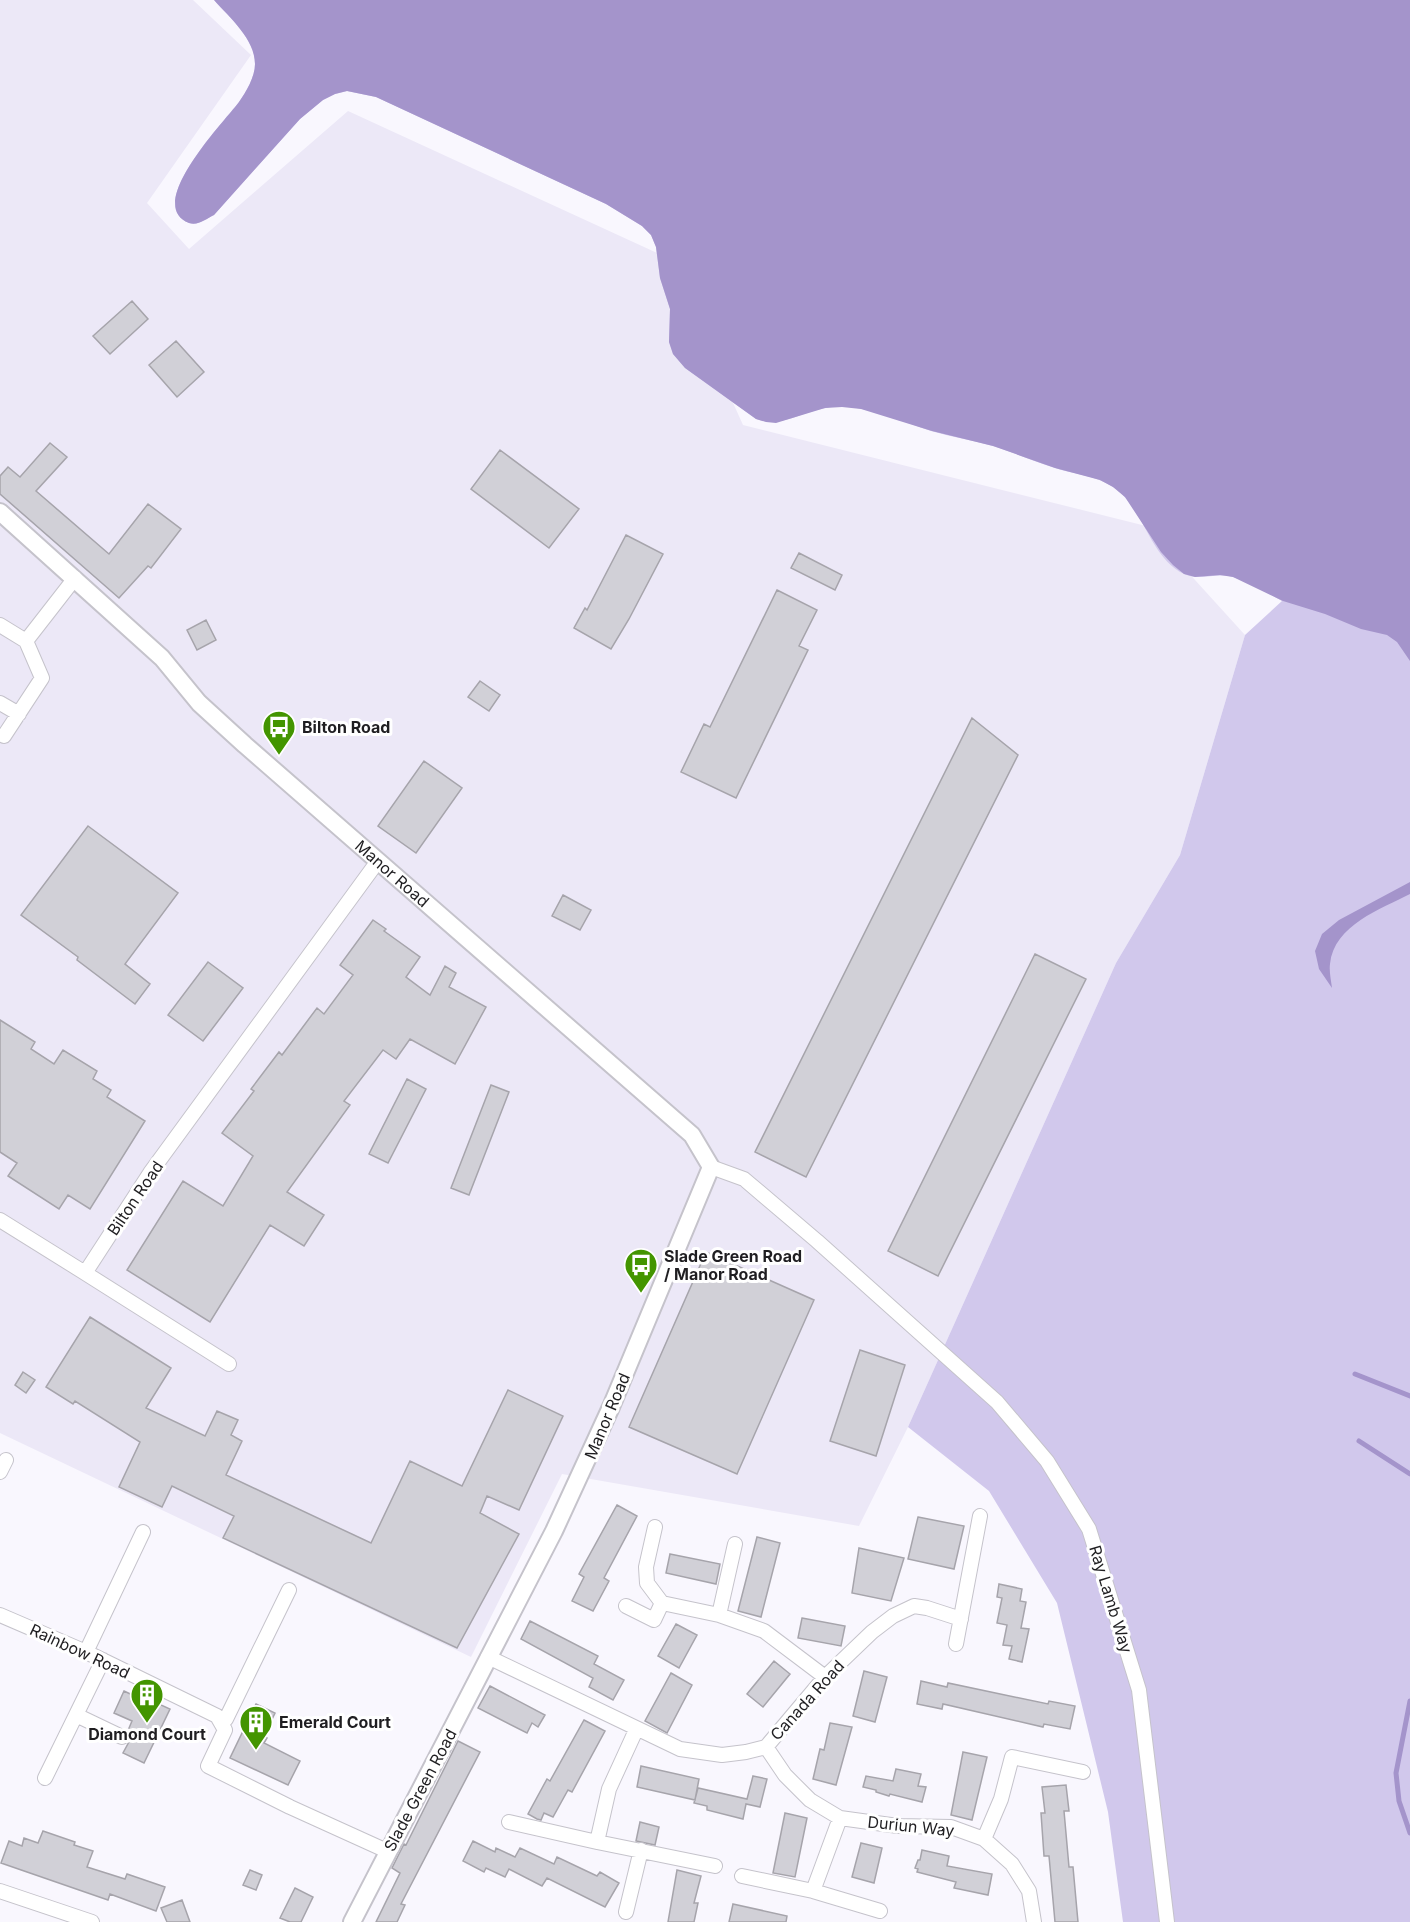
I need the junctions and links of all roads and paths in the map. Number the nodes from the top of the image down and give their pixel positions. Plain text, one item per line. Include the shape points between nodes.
1 (0, 512) edge
2 (75, 578) junction
3 (0, 626) edge
4 (26, 641) junction
5 (0, 703) edge
6 (19, 714) junction
7 (4, 736) dead end
8 (378, 861) junction
9 (711, 1167) junction
10 (0, 1220) edge
11 (84, 1273) junction
12 (229, 1364) dead end
13 (980, 1516) dead end
14 (655, 1527) dead end
15 (143, 1532) dead end
16 (735, 1544) dead end
17 (289, 1590) dead end
18 (662, 1603) junction
19 (626, 1606) dead end
20 (0, 1615) edge
21 (718, 1615) junction
22 (961, 1618) junction
23 (956, 1644) dead end
24 (86, 1652) junction
25 (488, 1657) junction
26 (103, 1660) junction
27 (825, 1677) junction
28 (76, 1715) junction
29 (221, 1723) junction
30 (636, 1730) junction
31 (122, 1737) dead end
32 (766, 1747) junction
33 (1083, 1772) dead end
34 (45, 1778) dead end
35 (840, 1818) junction
36 (509, 1822) dead end
37 (984, 1839) junction
38 (597, 1842) junction
39 (641, 1850) junction
40 (387, 1851) junction
41 (716, 1866) dead end
42 (742, 1876) dead end
43 (0, 1891) edge
44 (813, 1891) junction
45 (880, 1911) dead end
46 (626, 1912) dead end
47 (92, 1922) edge
48 (352, 1922) edge
49 (1034, 1922) edge
50 (1167, 1922) edge

1 - 2 street, Manor Road
2 - 4 street
2 - 8 street, Manor Road via 162,658 199,703
3 - 4 street
4 - 6 street via 42,678
5 - 6 street
6 - 7 street
8 - 9 street, Manor Road via 692,1135
8 - 11 street, Bilton Road via 150,1173
9 - 25 street, Manor Road via 587,1462
9 - 50 street, Ray Lamb Way via 744,1179 997,1402 1047,1461 1089,1529 1139,1690
10 - 11 street
11 - 12 street
13 - 22 street
14 - 18 street via 646,1567 647,1583
15 - 24 street
16 - 21 street
17 - 29 street
18 - 19 street via 654,1620
18 - 21 street
20 - 24 street, Rainbow Road
21 - 27 street via 765,1631
22 - 23 street
22 - 27 street, Canada Road via 914,1606 872,1632
24 - 26 street, Rainbow Road
25 - 30 street, Canada Road
25 - 40 street, Slade Green Road
26 - 28 street
26 - 29 street, Rainbow Road via 217,1716
27 - 32 street, Canada Road
28 - 31 street
28 - 34 street
29 - 40 street via 225,1730 208,1766
30 - 32 street, Canada Road via 680,1749 722,1755
30 - 38 street via 609,1789
32 - 35 street, Duriun Way via 785,1775 810,1800
33 - 37 street via 1012,1757
35 - 37 street, Duriun Way via 898,1826 951,1827
35 - 44 street
36 - 38 street
37 - 49 street, Duriun Way via 1012,1864 1029,1892
38 - 39 street
39 - 41 street
39 - 46 street
40 - 48 street, Slade Green Road
42 - 44 street
43 - 47 street
44 - 45 street

